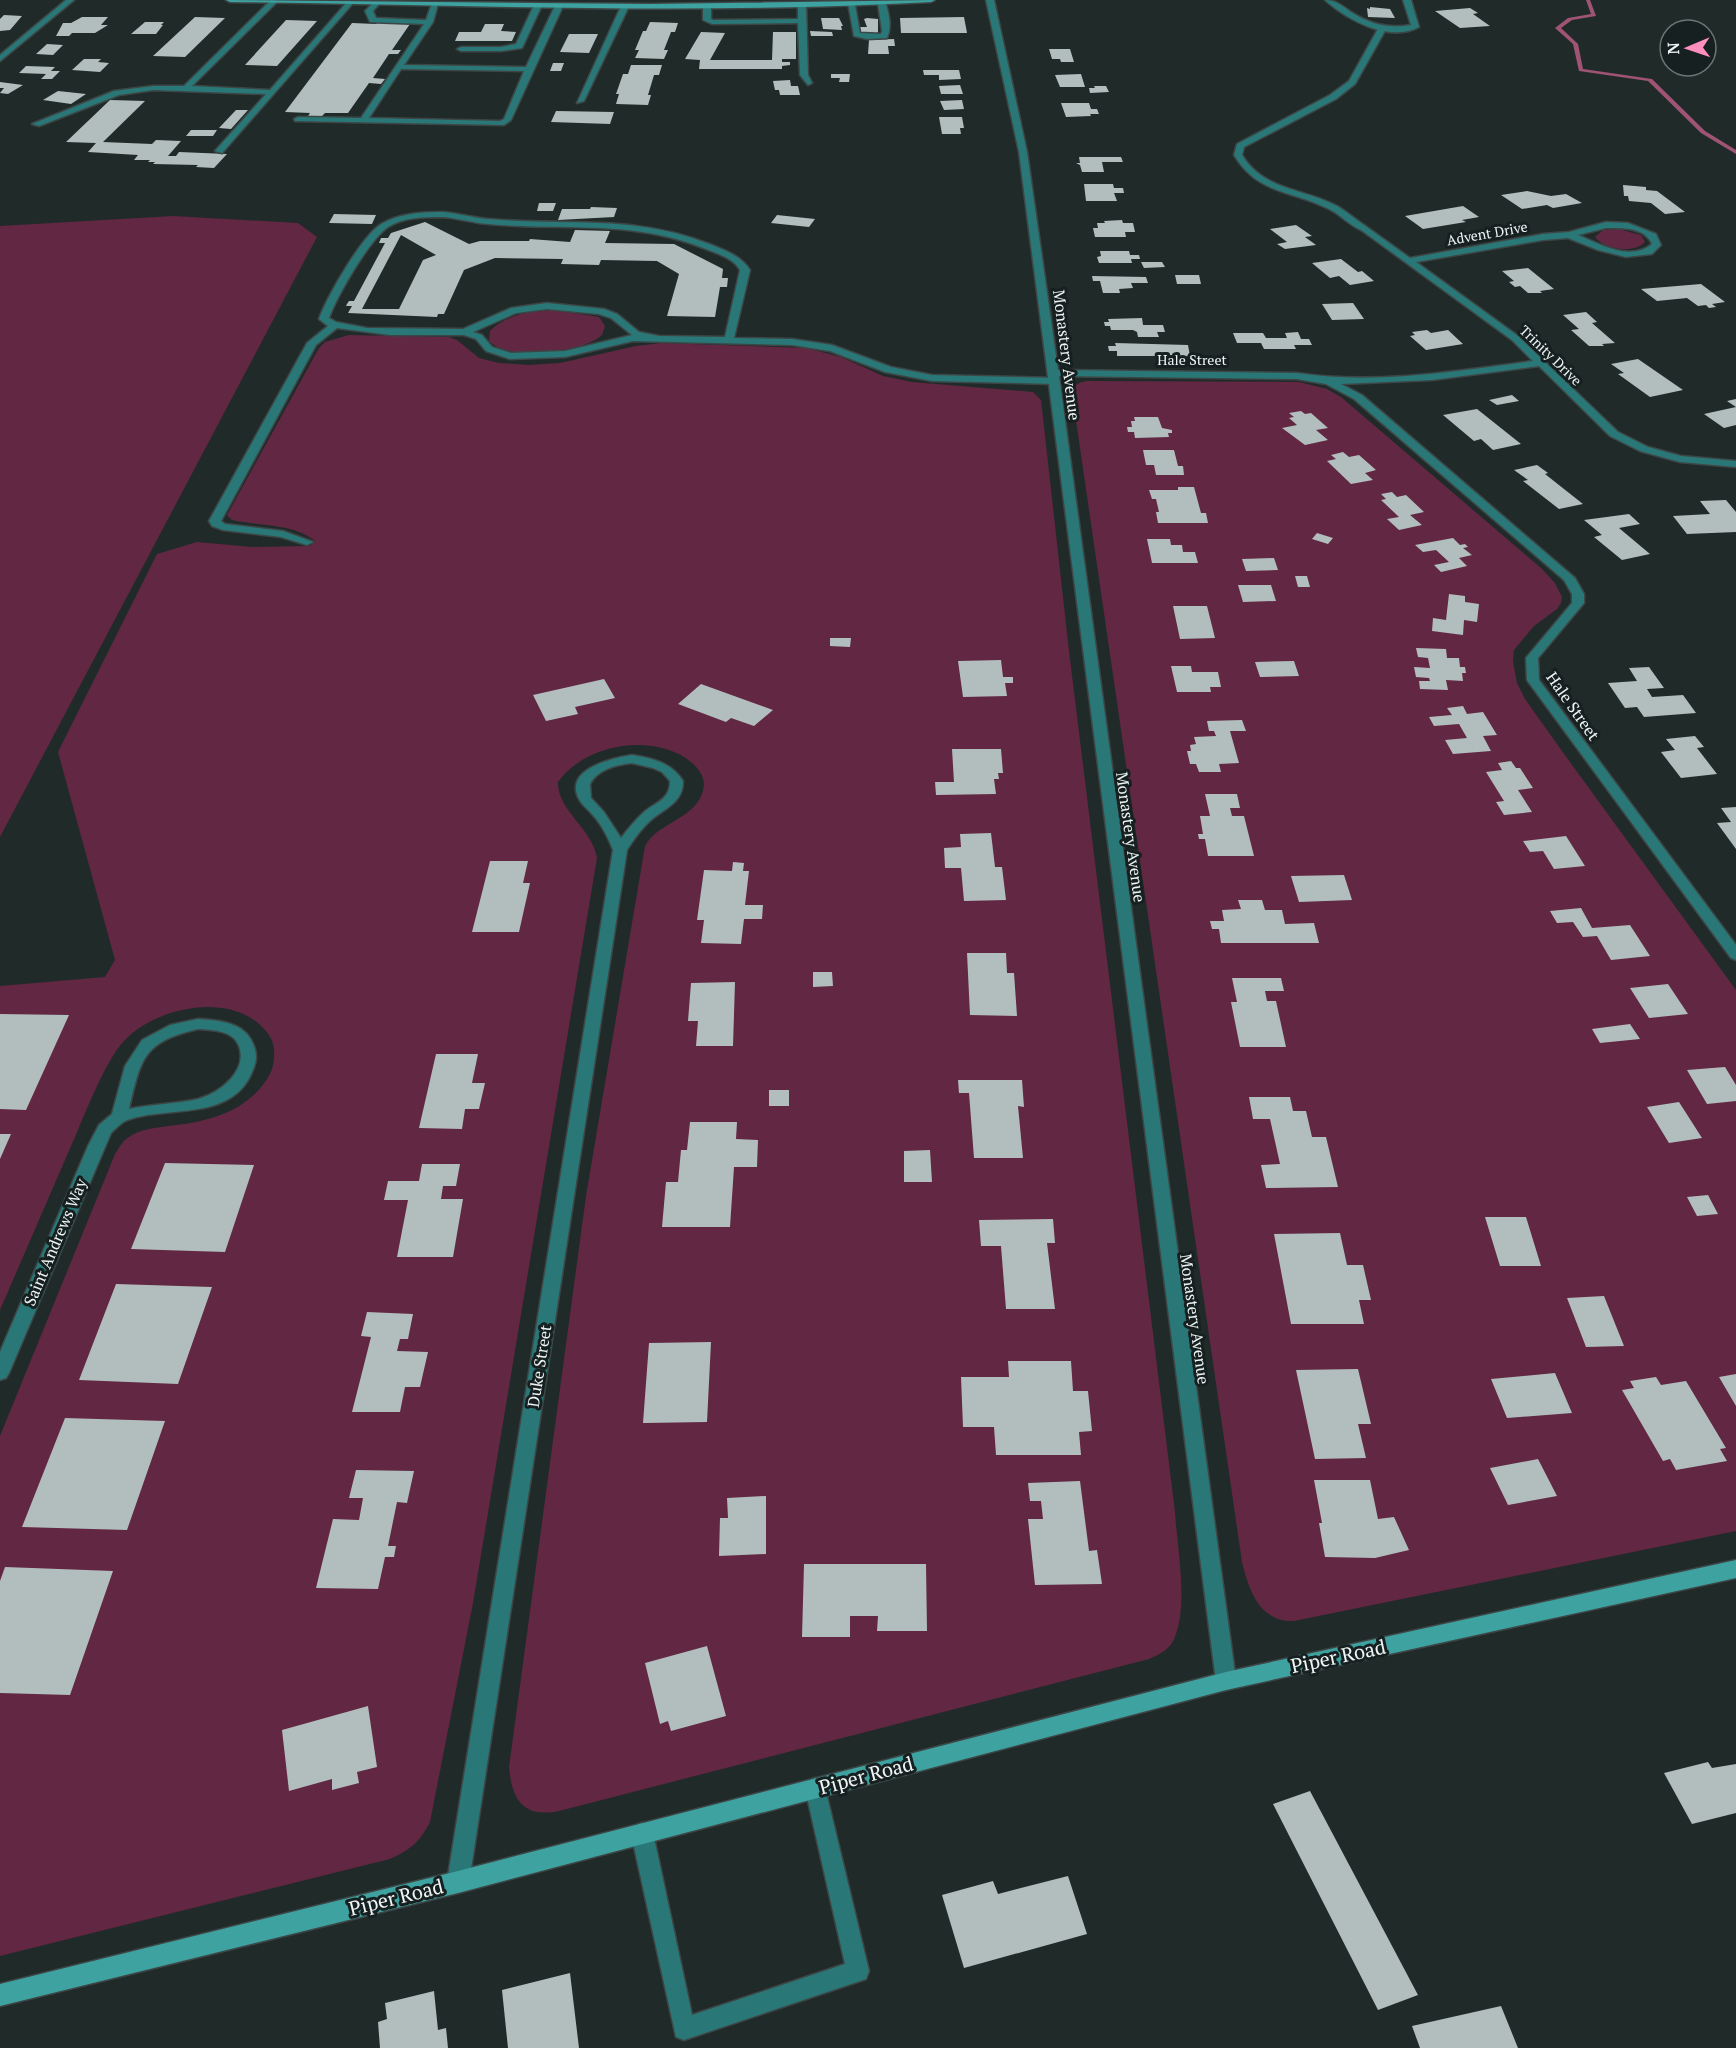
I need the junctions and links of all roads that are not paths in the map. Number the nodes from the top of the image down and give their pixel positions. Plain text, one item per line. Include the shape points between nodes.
1 (70, 0) edge
2 (230, 0) edge
3 (241, 0) edge
4 (931, 0) edge
5 (990, 0) edge
6 (1329, 0) edge
7 (1407, 0) edge
8 (274, 1) edge
9 (327, 1) edge
10 (350, 2) junction
11 (450, 2) edge
12 (376, 3) junction
13 (749, 3) edge
14 (434, 4) junction
15 (882, 4) junction
16 (538, 5) junction
17 (802, 5) junction
18 (851, 5) junction
19 (559, 6) junction
20 (625, 6) junction
21 (707, 6) junction
22 (802, 21) junction
23 (429, 22) junction
24 (1382, 29) junction
25 (461, 49) dead end
26 (0, 59) edge
27 (399, 67) junction
28 (530, 69) junction
29 (808, 83) dead end
30 (186, 88) junction
31 (272, 92) junction
32 (580, 101) dead end
33 (297, 119) dead end
34 (363, 120) junction
35 (36, 124) dead end
36 (219, 151) dead end
37 (1569, 236) junction
38 (1409, 261) junction
39 (333, 327) junction
40 (465, 332) junction
41 (655, 337) junction
42 (729, 340) junction
43 (1543, 363) junction
44 (1054, 377) junction
45 (1329, 381) junction
46 (1736, 464) edge
47 (307, 542) dead end
48 (621, 850) junction
49 (1736, 955) edge
50 (119, 1117) junction
51 (0, 1373) edge
52 (1736, 1569) edge
53 (1226, 1681) junction
54 (815, 1788) junction
55 (642, 1833) junction
56 (458, 1882) junction
57 (0, 1995) edge

1 - 26 street
2 - 3 main road
3 - 8 main road
4 - 15 main road
5 - 44 street, Monastery Avenue via 1023,152
6 - 24 street via 1365,24
7 - 24 street via 1416,27
8 - 9 main road
8 - 30 street
9 - 10 main road
10 - 12 main road
10 - 31 street
11 - 14 main road
11 - 16 main road
12 - 14 main road
12 - 23 street via 369,11 373,20
13 - 17 main road
13 - 21 main road
14 - 23 street
15 - 18 main road
15 - 18 street via 884,36 863,37 857,34
16 - 19 main road
16 - 25 street via 519,46
17 - 18 main road
17 - 22 street
19 - 20 main road
19 - 28 street
20 - 21 main road
20 - 32 street
21 - 22 street via 708,21
22 - 29 street via 804,75
23 - 27 street
24 - 38 street, Trinity Drive via 1352,82 1333,97 1240,146 1238,155 1250,174 1261,181 1334,208
27 - 28 street
27 - 34 street
28 - 34 street via 507,120 501,123
30 - 31 street
30 - 35 street via 117,93
31 - 36 street
33 - 34 street
37 - 37 street, Advent Drive via 1625,254 1647,252 1657,245 1648,233 1621,225 1599,226
37 - 38 street, Advent Drive via 1543,237
38 - 43 street, Trinity Drive
39 - 40 street
39 - 42 street via 324,319 325,314 371,238 383,227 411,217 452,215 489,222 612,225 674,233 731,256 745,270
39 - 47 street via 312,343 215,521 223,527 283,534
40 - 41 street via 479,337 498,353 530,357
40 - 41 street via 514,310 547,306 601,311 636,334
41 - 42 street, Hale Street
42 - 44 street, Hale Street via 820,345 889,370 932,378
43 - 45 street, Hale Street via 1440,376
43 - 46 street, Trinity Drive via 1602,424 1627,441 1680,459
44 - 45 street, Hale Street via 1280,375
44 - 53 street, Monastery Avenue
45 - 49 street, Hale Street via 1358,397 1575,586 1578,603 1532,658 1533,680
48 - 48 street, Duke Street via 631,833 674,797 675,778 660,764 616,761 591,774 585,783 587,802 596,809
48 - 56 street, Duke Street
50 - 50 street, Saint Andrews Way via 195,1104 225,1092 240,1080 248,1066 250,1052 244,1039 215,1025 188,1026 162,1034 136,1056
50 - 51 street, Saint Andrews Way via 105,1129 96,1146
52 - 53 main road, Piper Road
53 - 54 main road, Piper Road
54 - 55 main road, Piper Road
54 - 55 street via 858,1971 684,2029
55 - 56 main road, Piper Road
56 - 57 main road, Piper Road

